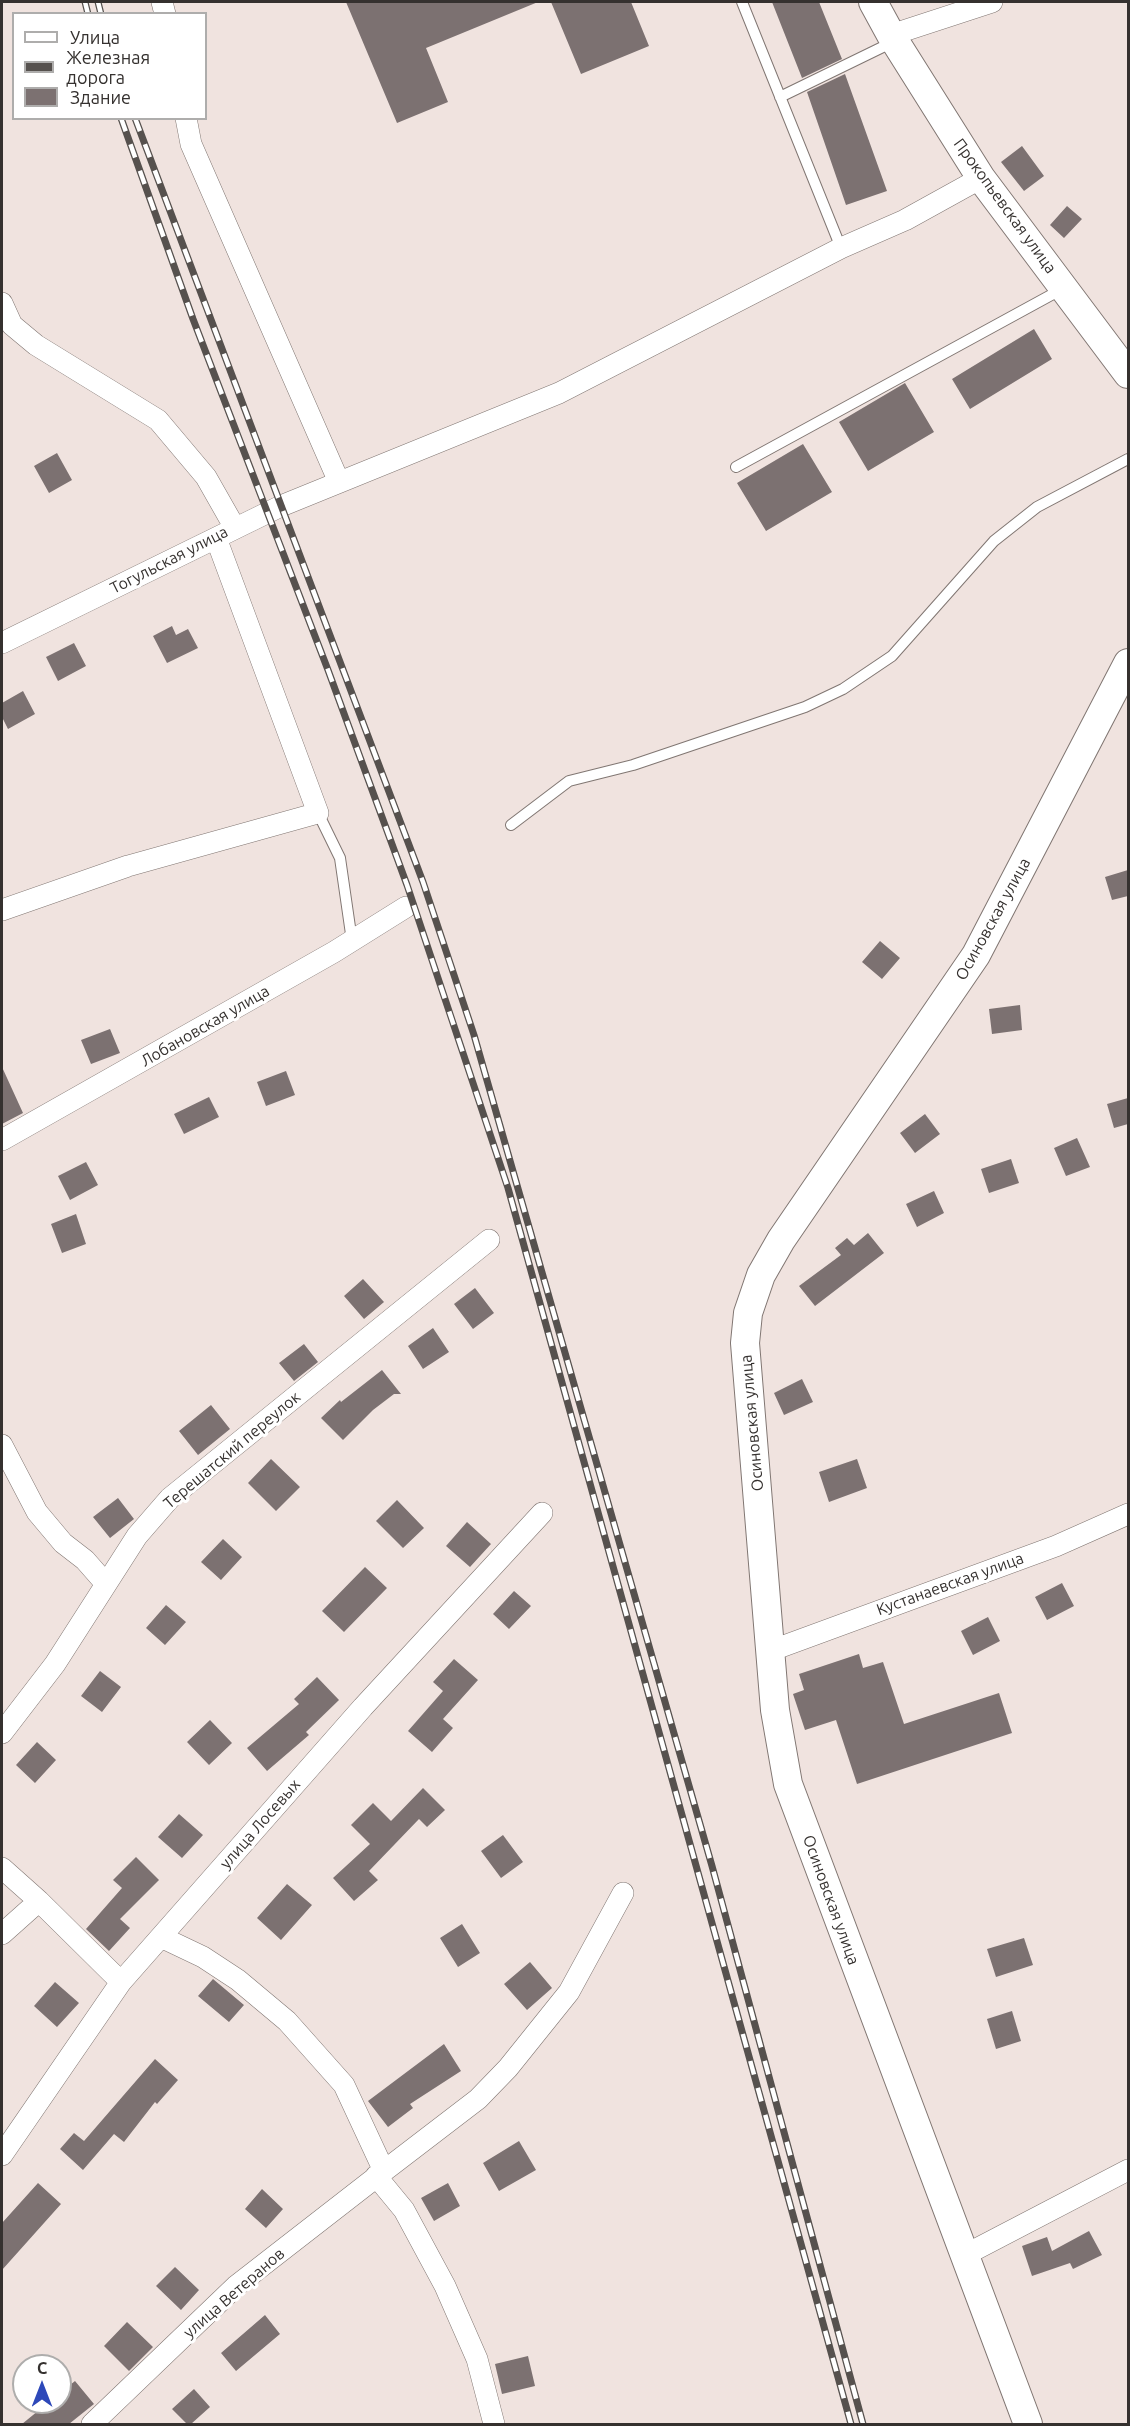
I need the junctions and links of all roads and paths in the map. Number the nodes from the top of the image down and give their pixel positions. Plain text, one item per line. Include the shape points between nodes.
1 (742, 2) edge
2 (873, 2) edge
3 (992, 2) edge
4 (893, 38) junction
5 (780, 97) junction
6 (186, 120) edge
7 (981, 178) junction
8 (841, 248) junction
9 (1064, 288) junction
10 (2, 303) edge
11 (7, 328) edge
12 (1128, 374) edge
13 (1128, 459) edge
14 (736, 467) dead end
15 (339, 482) junction
16 (235, 528) junction
17 (216, 538) junction
18 (2, 643) edge
19 (1128, 663) edge
20 (318, 813) junction
21 (511, 825) dead end
22 (406, 907) dead end
23 (2, 910) edge
24 (352, 941) junction
25 (2, 1140) edge
26 (489, 1240) dead end
27 (2, 1445) edge
28 (542, 1513) dead end
29 (1128, 1515) edge
30 (106, 1584) junction
31 (770, 1651) junction
32 (2, 1733) edge
33 (2, 1868) edge
34 (623, 1893) dead end
35 (39, 1901) junction
36 (2, 1934) edge
37 (161, 1937) junction
38 (121, 1982) junction
39 (2, 2155) edge
40 (1128, 2170) edge
41 (380, 2174) junction
42 (963, 2256) junction
43 (92, 2424) edge
44 (494, 2424) edge
45 (1028, 2424) edge

1 - 5 lane
2 - 4 main road, Прокопьевская улица
3 - 4 street
4 - 5 lane
4 - 7 main road, Прокопьевская улица
5 - 8 lane
6 - 15 street via 191,144
7 - 8 street, Тогульская улица via 905,220
7 - 9 main road, Прокопьевская улица
8 - 15 street, Тогульская улица via 559,393
9 - 12 main road, Прокопьевская улица
9 - 14 lane
10 - 11 street
11 - 16 street via 158,420 206,477
13 - 21 lane via 1036,507 1003,535 892,656 843,689 805,707 633,765 569,781
15 - 16 street, Тогульская улица
16 - 17 street, Тогульская улица
17 - 18 street, Тогульская улица
17 - 20 street
19 - 31 main road, Осиновская улица via 976,956 781,1240 761,1275 747,1313 745,1342
20 - 23 street via 128,866
20 - 24 lane via 340,858
22 - 24 street, Лобановская улица
24 - 25 street, Лобановская улица
26 - 30 street, Терешатский переулок via 170,1498 137,1536
27 - 30 street via 36,1512
28 - 37 street, улица Лосевых via 363,1707
29 - 31 street, Кустанаевская улица via 1056,1546
30 - 32 street, Терешатский переулок via 55,1664
31 - 42 main road, Осиновская улица via 777,1731 788,1784
33 - 35 street
34 - 41 street, улица Ветеранов via 569,1992 508,2068 478,2098
35 - 36 street
35 - 38 street
37 - 38 street, улица Лосевых
37 - 41 street via 203,1957 286,2021 344,2085
38 - 39 street, улица Лосевых
40 - 42 street
41 - 43 street, улица Ветеранов via 236,2286
41 - 44 street via 445,2286 477,2359
42 - 45 main road, Осиновская улица

